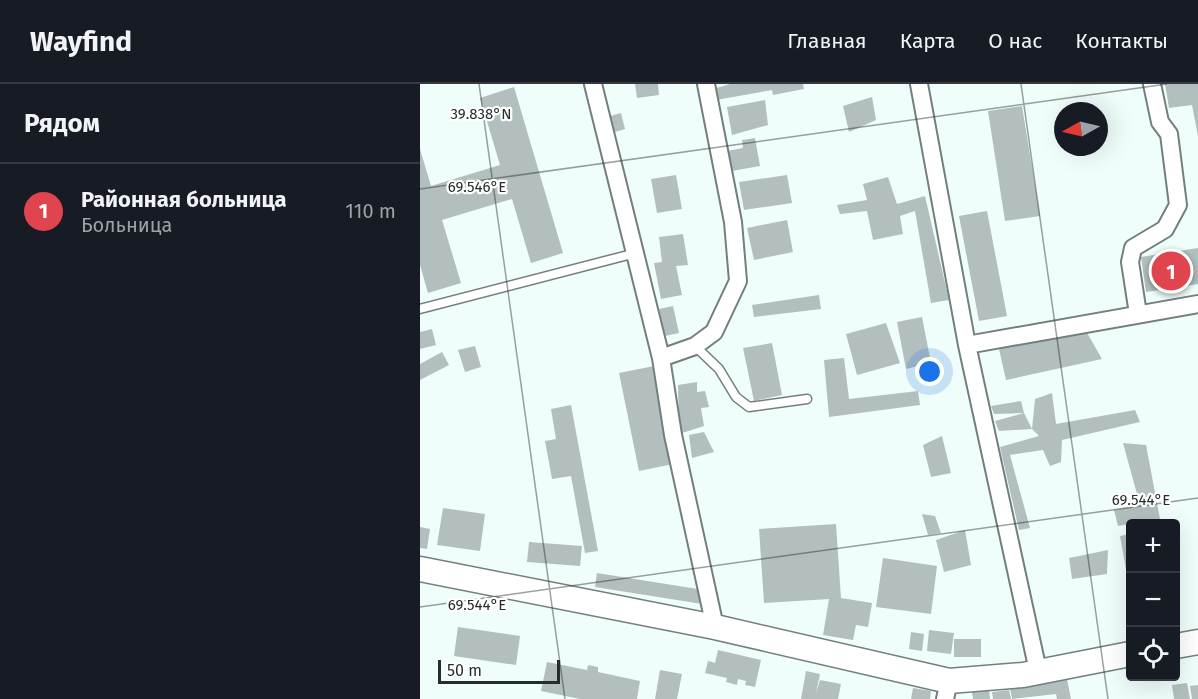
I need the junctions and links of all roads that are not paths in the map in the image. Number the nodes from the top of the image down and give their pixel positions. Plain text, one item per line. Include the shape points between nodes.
1 (593, 84) edge
2 (706, 84) edge
3 (919, 84) edge
4 (1152, 84) edge
5 (636, 253) junction
6 (1198, 304) edge
7 (420, 309) edge
8 (1138, 314) junction
9 (967, 345) junction
10 (695, 346) junction
11 (661, 358) junction
12 (807, 399) dead end
13 (420, 569) edge
14 (715, 627) junction
15 (1198, 642) edge
16 (1180, 645) edge
17 (1126, 655) edge
18 (1038, 671) junction
19 (947, 690) edge

1 - 5 street
2 - 10 street via 733,222 738,282 714,332
3 - 9 street
4 - 8 street via 1160,122 1169,134 1178,205 1165,229 1133,248 1130,262
5 - 7 lane
5 - 11 street
6 - 8 street
8 - 9 street
9 - 18 street
10 - 11 street
10 - 12 lane via 719,369 736,397 749,407
11 - 14 street
13 - 14 street
14 - 19 street
15 - 16 street
17 - 18 street
18 - 19 street

